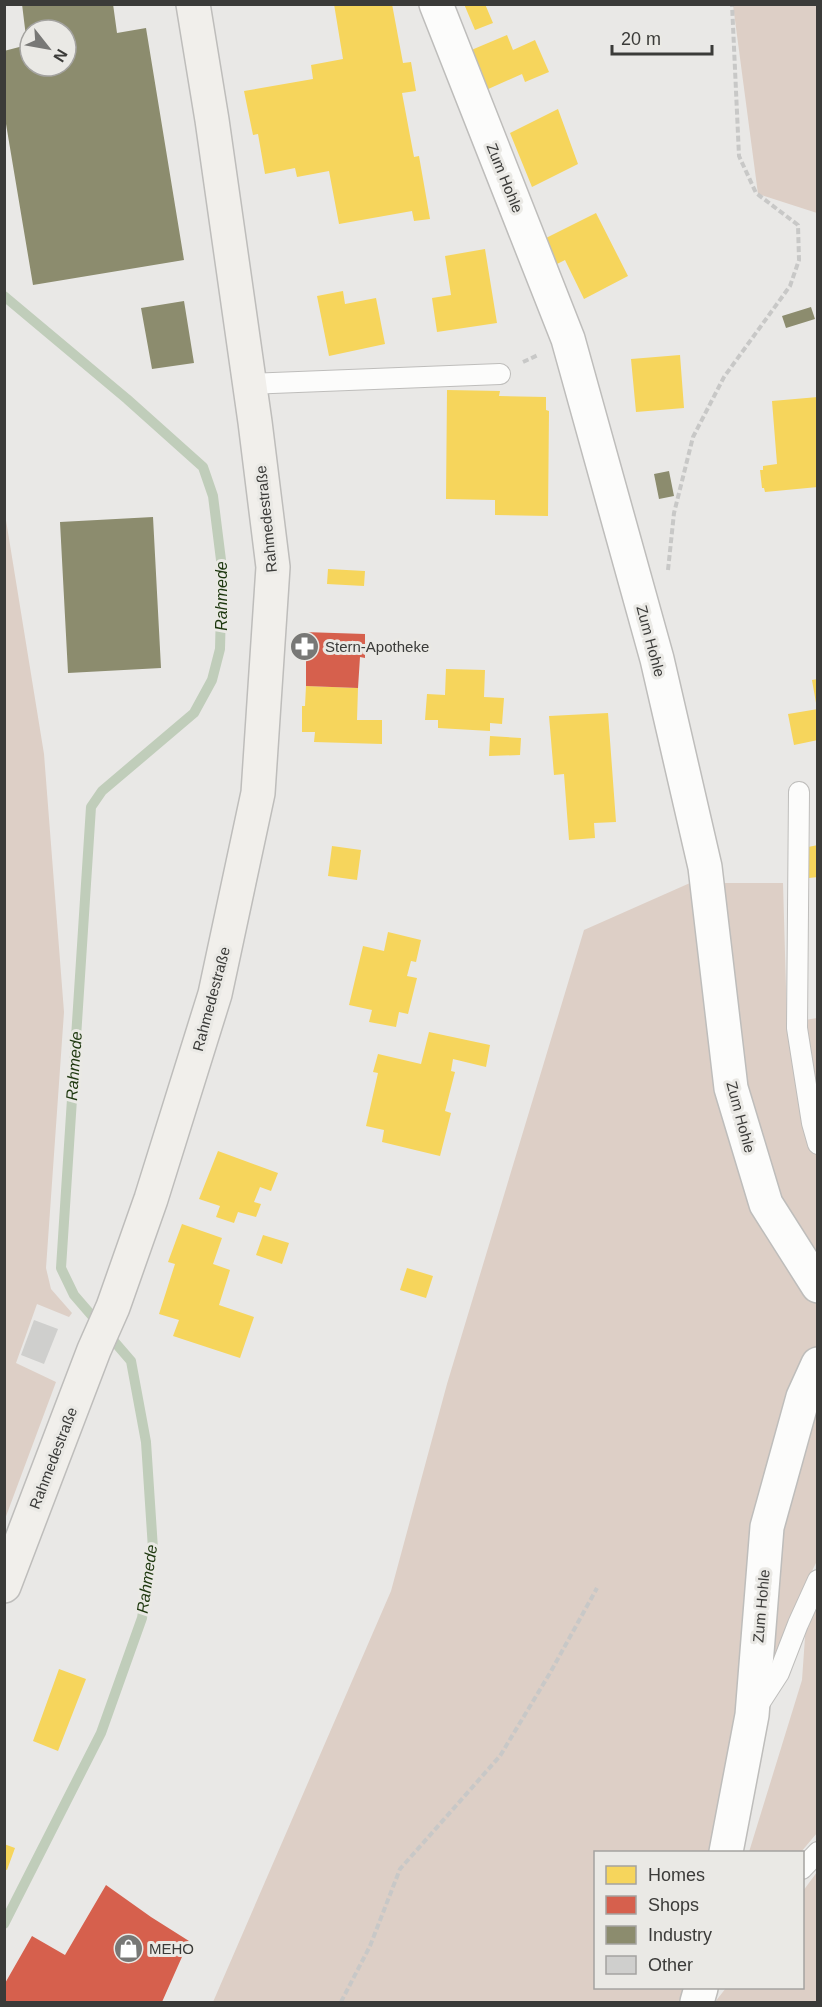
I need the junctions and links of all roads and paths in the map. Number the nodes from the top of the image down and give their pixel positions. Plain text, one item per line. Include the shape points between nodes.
1 (193, 4) edge
2 (436, 4) edge
3 (732, 4) edge
4 (568, 339) junction
5 (500, 374) joint
6 (249, 384) junction
7 (668, 579) dead end
8 (799, 792) dead end
9 (818, 1144) edge
10 (818, 1286) edge
11 (818, 1364) edge
12 (818, 1580) edge
13 (4, 1586) edge
14 (597, 1588) dead end
15 (752, 1715) junction
16 (726, 1851) edge
17 (818, 1852) edge
18 (804, 1867) edge
19 (341, 2002) edge

1 - 6 main road, Rahmedestraße
2 - 4 street, Zum Hohle
3 - 7 path via 739,156 756,193 798,225 799,260 790,286 724,377 693,437 674,513
4 - 5 path
4 - 10 street, Zum Hohle via 657,659 705,867 731,1088 766,1204
5 - 6 lane
6 - 13 main road, Rahmedestraße via 273,567 258,794 215,994 151,1199
8 - 9 lane via 797,1028
11 - 15 street, Zum Hohle via 803,1397 767,1527
12 - 15 lane via 779,1673
14 - 19 path via 500,1756 400,1869 370,1946
15 - 16 street, Zum Hohle
17 - 18 lane

